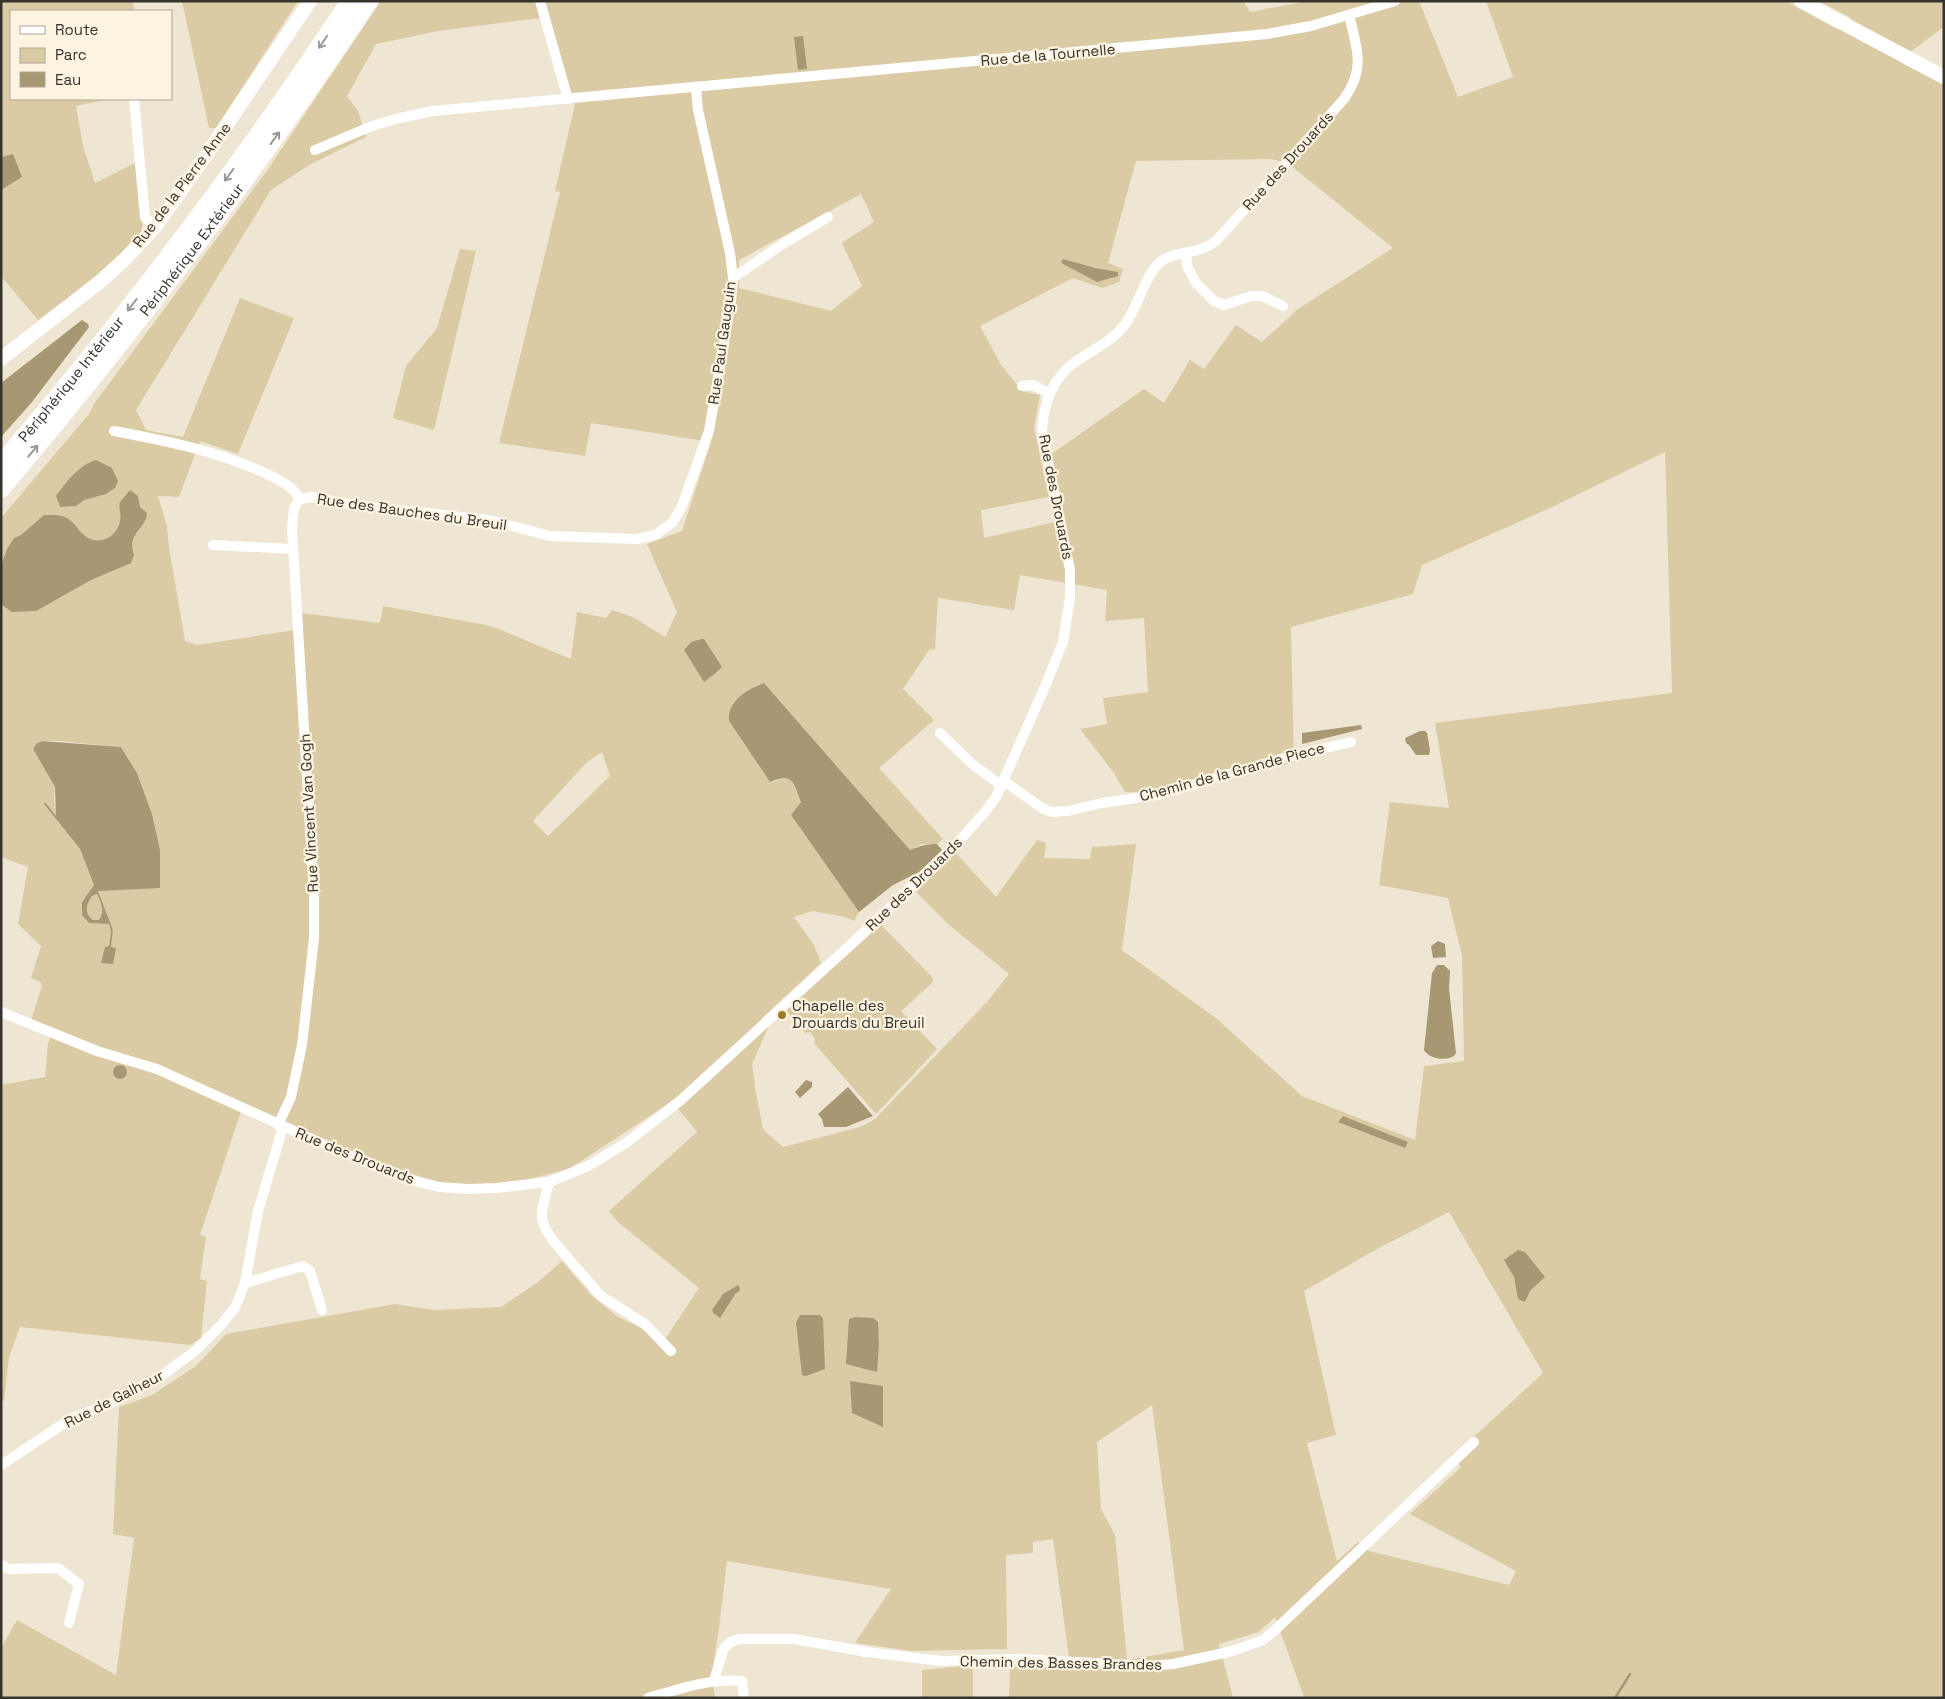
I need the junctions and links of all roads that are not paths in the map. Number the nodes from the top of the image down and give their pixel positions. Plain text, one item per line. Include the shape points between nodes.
1 (310, 1) edge
2 (350, 1) edge
3 (369, 1) edge
4 (540, 1) edge
5 (1395, 1) edge
6 (1801, 1) edge
7 (1349, 15) junction
8 (1944, 77) edge
9 (696, 88) junction
10 (568, 99) junction
11 (134, 100) edge
12 (315, 150) dead end
13 (828, 217) dead end
14 (155, 227) junction
15 (1186, 253) junction
16 (733, 278) junction
17 (1283, 306) dead end
18 (1, 359) edge
19 (1022, 386) dead end
20 (1050, 394) junction
21 (114, 431) dead end
22 (1, 464) edge
23 (1, 488) edge
24 (300, 499) junction
25 (664, 530) joint
26 (214, 545) dead end
27 (293, 550) junction
28 (940, 733) dead end
29 (1351, 742) dead end
30 (1003, 783) junction
31 (1, 1012) edge
32 (281, 1126) junction
33 (549, 1182) junction
34 (245, 1283) junction
35 (322, 1310) dead end
36 (671, 1351) dead end
37 (1474, 1442) dead end
38 (1, 1465) edge
39 (1, 1565) edge
40 (69, 1622) dead end
41 (714, 1681) junction
42 (648, 1698) edge
43 (744, 1698) edge

1 - 14 street, Rue de la Pierre Anne
2 -> 22 highway, Périphérique Intérieur via 170,255
23 -> 3 highway, Périphérique Extérieur via 108,360 192,252
4 - 10 street
5 - 7 street, Rue de la Tournelle
6 - 8 street
7 - 9 street, Rue de la Tournelle via 1267,34
7 - 15 street, Rue des Drouards via 1357,49 1358,69 1354,85 1216,241 1204,249
9 - 10 street, Rue de la Tournelle
9 - 16 street, Rue Paul Gauguin
10 - 12 street, Rue de la Tournelle via 433,111 372,126
11 - 14 street via 146,217
13 - 16 street
14 - 18 street, Rue de la Pierre Anne via 107,275
15 - 17 street via 1187,266 1196,283 1214,301 1224,305 1251,296 1262,296
15 - 20 street, Rue des Drouards via 1158,264 1123,327 1065,371
16 - 25 street, Rue Paul Gauguin via 709,431 682,506
19 - 20 street via 1033,385
20 - 30 street, Rue des Drouards via 1044,410 1042,432 1070,570 1070,598 1063,642
21 - 24 street, Rue des Bauches du Breuil via 197,448 240,463 290,486
24 - 25 street, Rue des Bauches du Breuil via 312,497 489,520 550,536 637,539
24 - 27 street, Rue Vincent Van Gogh via 292,518
26 - 27 street
27 - 32 street, Rue Vincent Van Gogh via 314,938 301,1054
28 - 30 street, Chemin de la Grande Piece via 971,763
29 - 30 street, Chemin de la Grande Piece via 1288,756 1158,795 1068,811 1052,812 1042,808
30 - 33 street, Rue des Drouards via 985,812 950,851 680,1100 626,1143 588,1166
31 - 32 street, Rue des Drouards via 97,1051 157,1069
32 - 33 street, Rue des Drouards via 386,1171 432,1185 496,1188
32 - 34 street, Rue de Galheur via 258,1211
33 - 36 street via 542,1220 554,1242 601,1296 645,1324
34 - 35 street via 303,1266 310,1271
34 - 38 street, Rue de Galheur via 235,1308 195,1351 157,1379 69,1420
37 - 41 street, Chemin des Basses Brandes via 1275,1630 1249,1646 1173,1664 1149,1666 1021,1659 941,1661 794,1639 739,1639 723,1650
39 - 40 street via 9,1569 58,1568 79,1584
41 - 42 street
41 - 43 street via 742,1681

